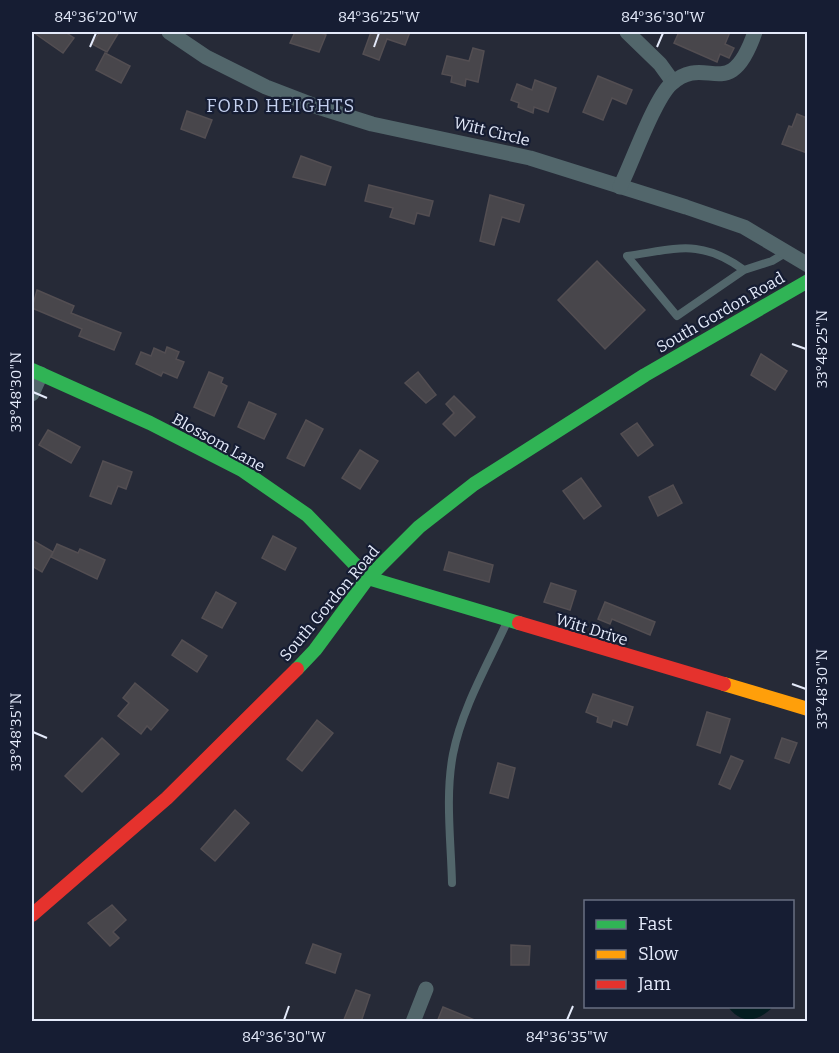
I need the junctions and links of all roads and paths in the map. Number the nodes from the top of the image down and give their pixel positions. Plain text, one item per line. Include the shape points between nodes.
1 (169, 32) edge
2 (627, 32) edge
3 (755, 32) edge
4 (673, 82) junction
5 (620, 187) junction
6 (788, 251) junction
7 (807, 265) edge
8 (744, 270) junction
9 (807, 281) edge
10 (36, 372) edge
11 (32, 394) edge
12 (368, 578) junction
13 (508, 621) junction
14 (807, 709) edge
15 (452, 883) dead end
16 (32, 915) edge
17 (426, 989) dead end
18 (413, 1022) edge

1 - 5 street, Witt Circle via 206,57 318,107 372,124 530,158
2 - 4 street
3 - 4 street via 746,56 734,70 726,74 700,72
4 - 5 street via 664,92
5 - 6 street, Witt Circle via 744,227
6 - 7 street, Witt Circle
6 - 8 lane
8 - 8 lane via 677,316 627,256 692,246 727,258
9 - 12 street, South Gordon Road via 645,375 474,484 419,527
10 - 11 street
10 - 12 street, Blossom Lane via 242,470 307,515
12 - 13 street, Witt Drive
12 - 16 street, South Gordon Road via 315,650 236,730 166,798
13 - 14 street, Witt Drive
13 - 15 lane via 467,709 453,754
17 - 18 street

